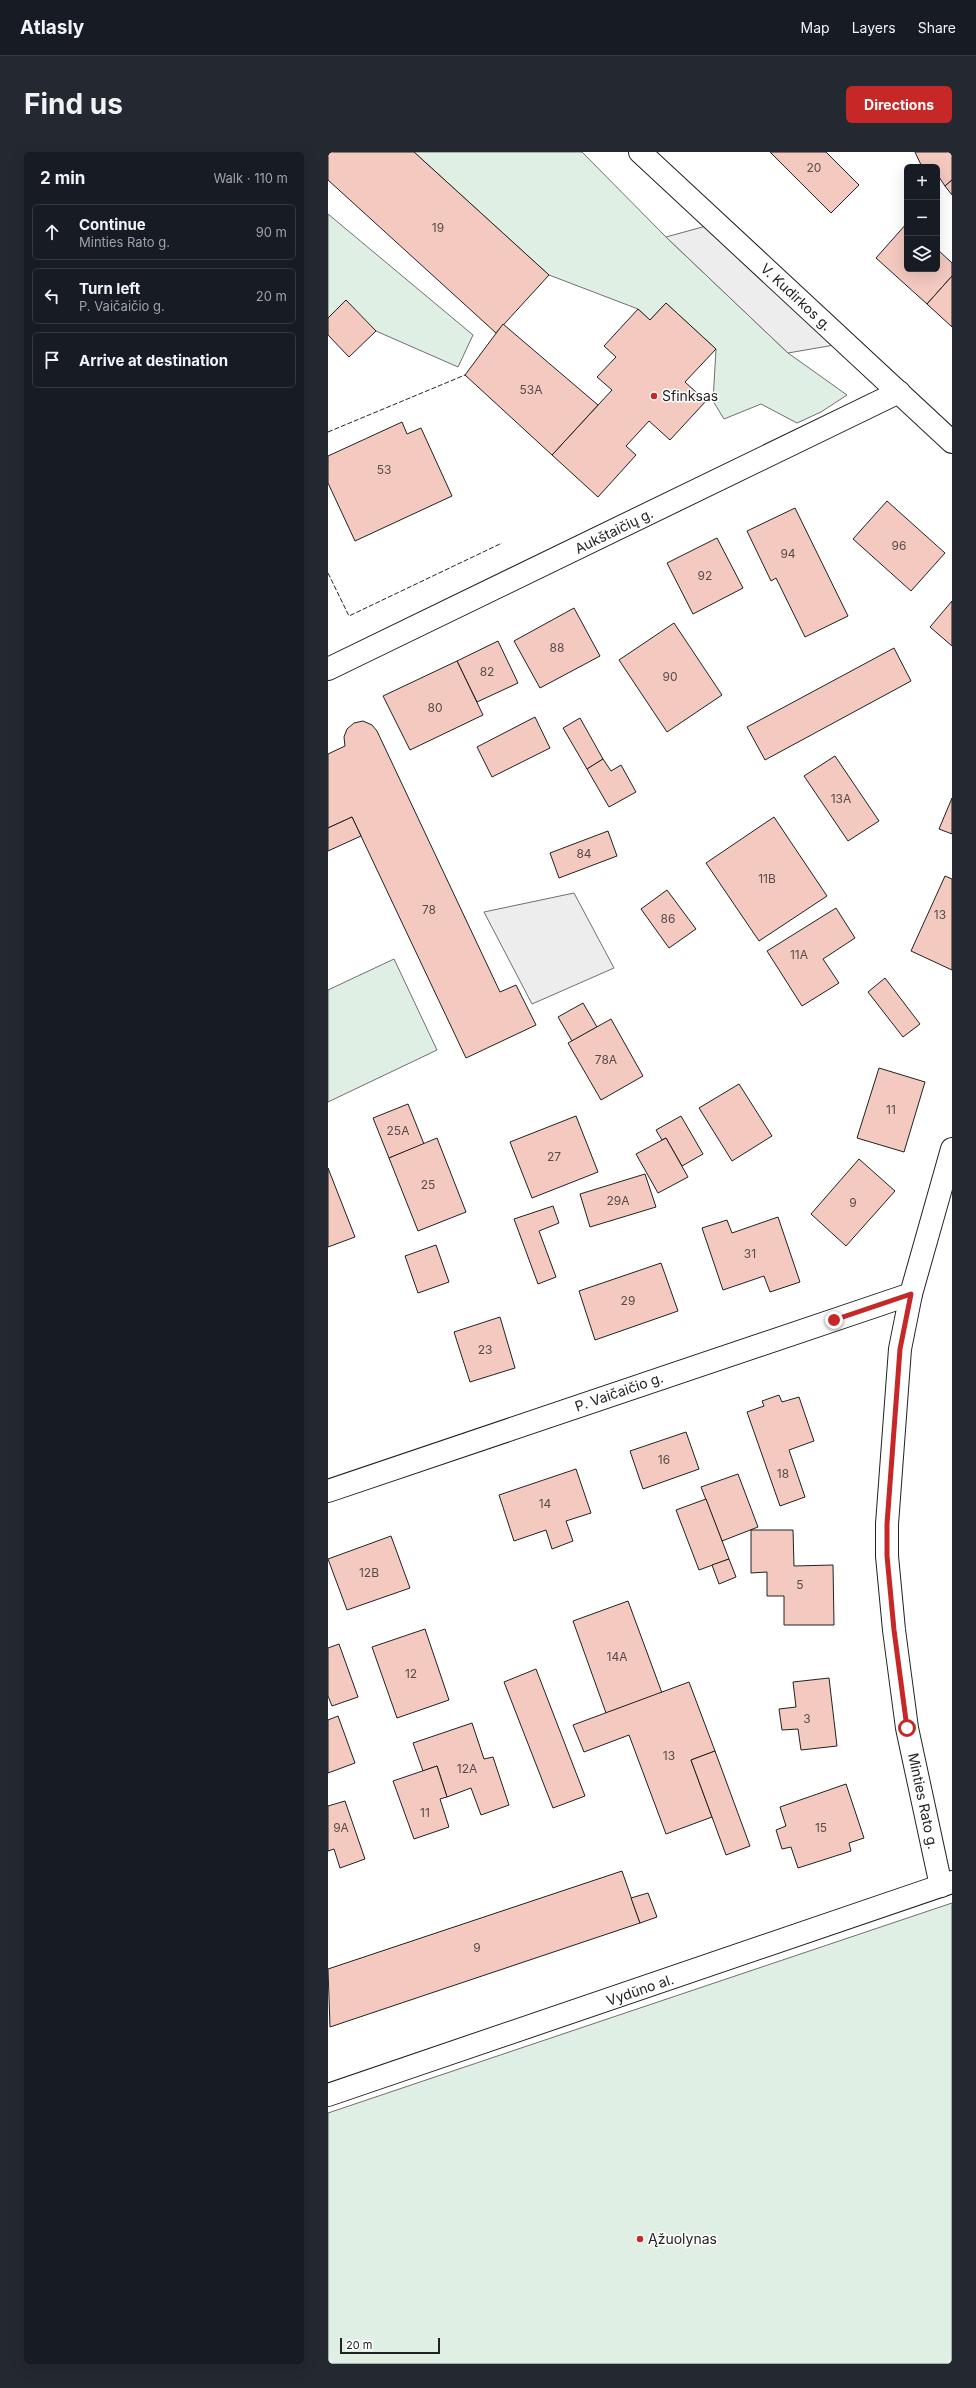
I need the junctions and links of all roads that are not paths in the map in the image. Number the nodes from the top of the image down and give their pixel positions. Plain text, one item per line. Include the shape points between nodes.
1 (640, 152) edge
2 (899, 392) junction
3 (952, 442) edge
4 (328, 669) edge
5 (952, 1149) edge
6 (911, 1294) junction
7 (328, 1491) edge
8 (947, 1884) edge
9 (328, 2095) edge

1 - 2 street, V. Kudirkos g.
2 - 3 street, V. Kudirkos g.
2 - 4 street, Aukštaičių g.
5 - 6 street, Minties Rato g.
6 - 7 street, P. Vaičaičio g.
6 - 8 street, Minties Rato g. via 900,1349 894,1407 887,1556 907,1728
8 - 9 street, Vydūno al.

